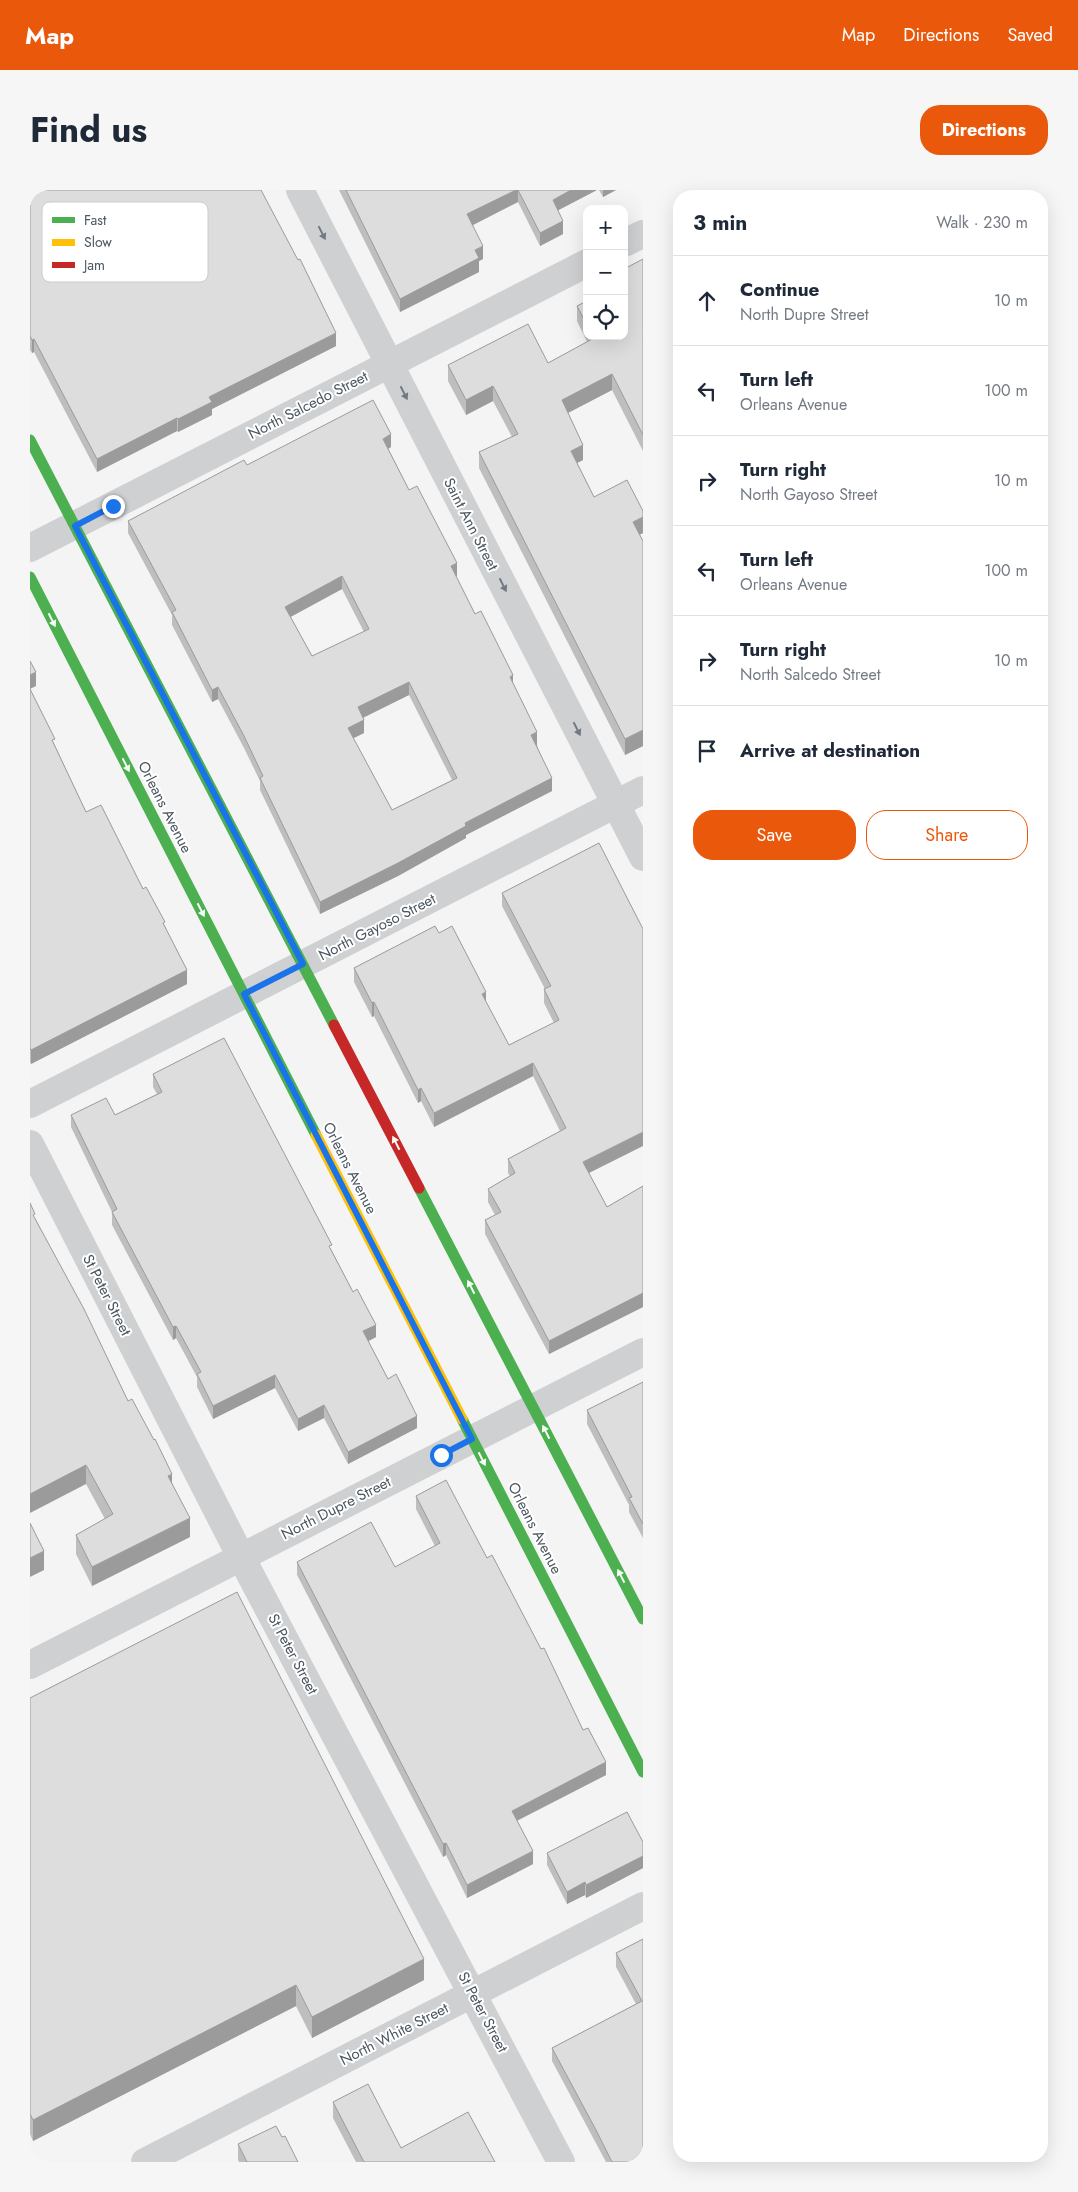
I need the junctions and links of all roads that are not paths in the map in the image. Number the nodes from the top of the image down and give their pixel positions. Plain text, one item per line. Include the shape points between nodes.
1 (300, 190) edge
2 (643, 234) edge
3 (628, 242) edge
4 (583, 265) edge
5 (389, 364) junction
6 (30, 440) edge
7 (75, 526) junction
8 (30, 548) edge
9 (30, 577) edge
10 (643, 790) edge
11 (616, 804) junction
12 (643, 857) edge
13 (303, 964) junction
14 (244, 994) junction
15 (30, 1104) edge
16 (30, 1144) edge
17 (643, 1352) edge
18 (533, 1408) junction
19 (472, 1439) junction
20 (241, 1557) junction
21 (643, 1619) edge
22 (30, 1665) edge
23 (643, 1772) edge
24 (643, 1906) edge
25 (473, 1993) junction
26 (145, 2162) edge
27 (561, 2162) edge

1 -> 5 street, Saint Ann Street
2 - 3 street
4 - 5 street, North Salcedo Street
5 - 7 street, North Salcedo Street
5 -> 11 street, Saint Ann Street
6 - 7 street
7 - 8 street, North Salcedo Street
7 - 13 street
9 -> 14 street, Orleans Avenue
10 - 11 street, North Gayoso Street
11 - 12 street, Saint Ann Street
11 - 13 street, North Gayoso Street
13 - 14 street, North Gayoso Street
18 -> 13 street
14 - 15 street, North Gayoso Street
14 - 19 street, Orleans Avenue
16 - 20 street, St Peter Street
17 - 18 street, North Dupre Street
18 - 19 street, North Dupre Street
21 -> 18 street
19 - 20 street, North Dupre Street
19 -> 23 street, Orleans Avenue
20 - 22 street, North Dupre Street
20 - 25 street, St Peter Street
24 - 25 street, North White Street
25 - 26 street, North White Street
25 - 27 street, St Peter Street

